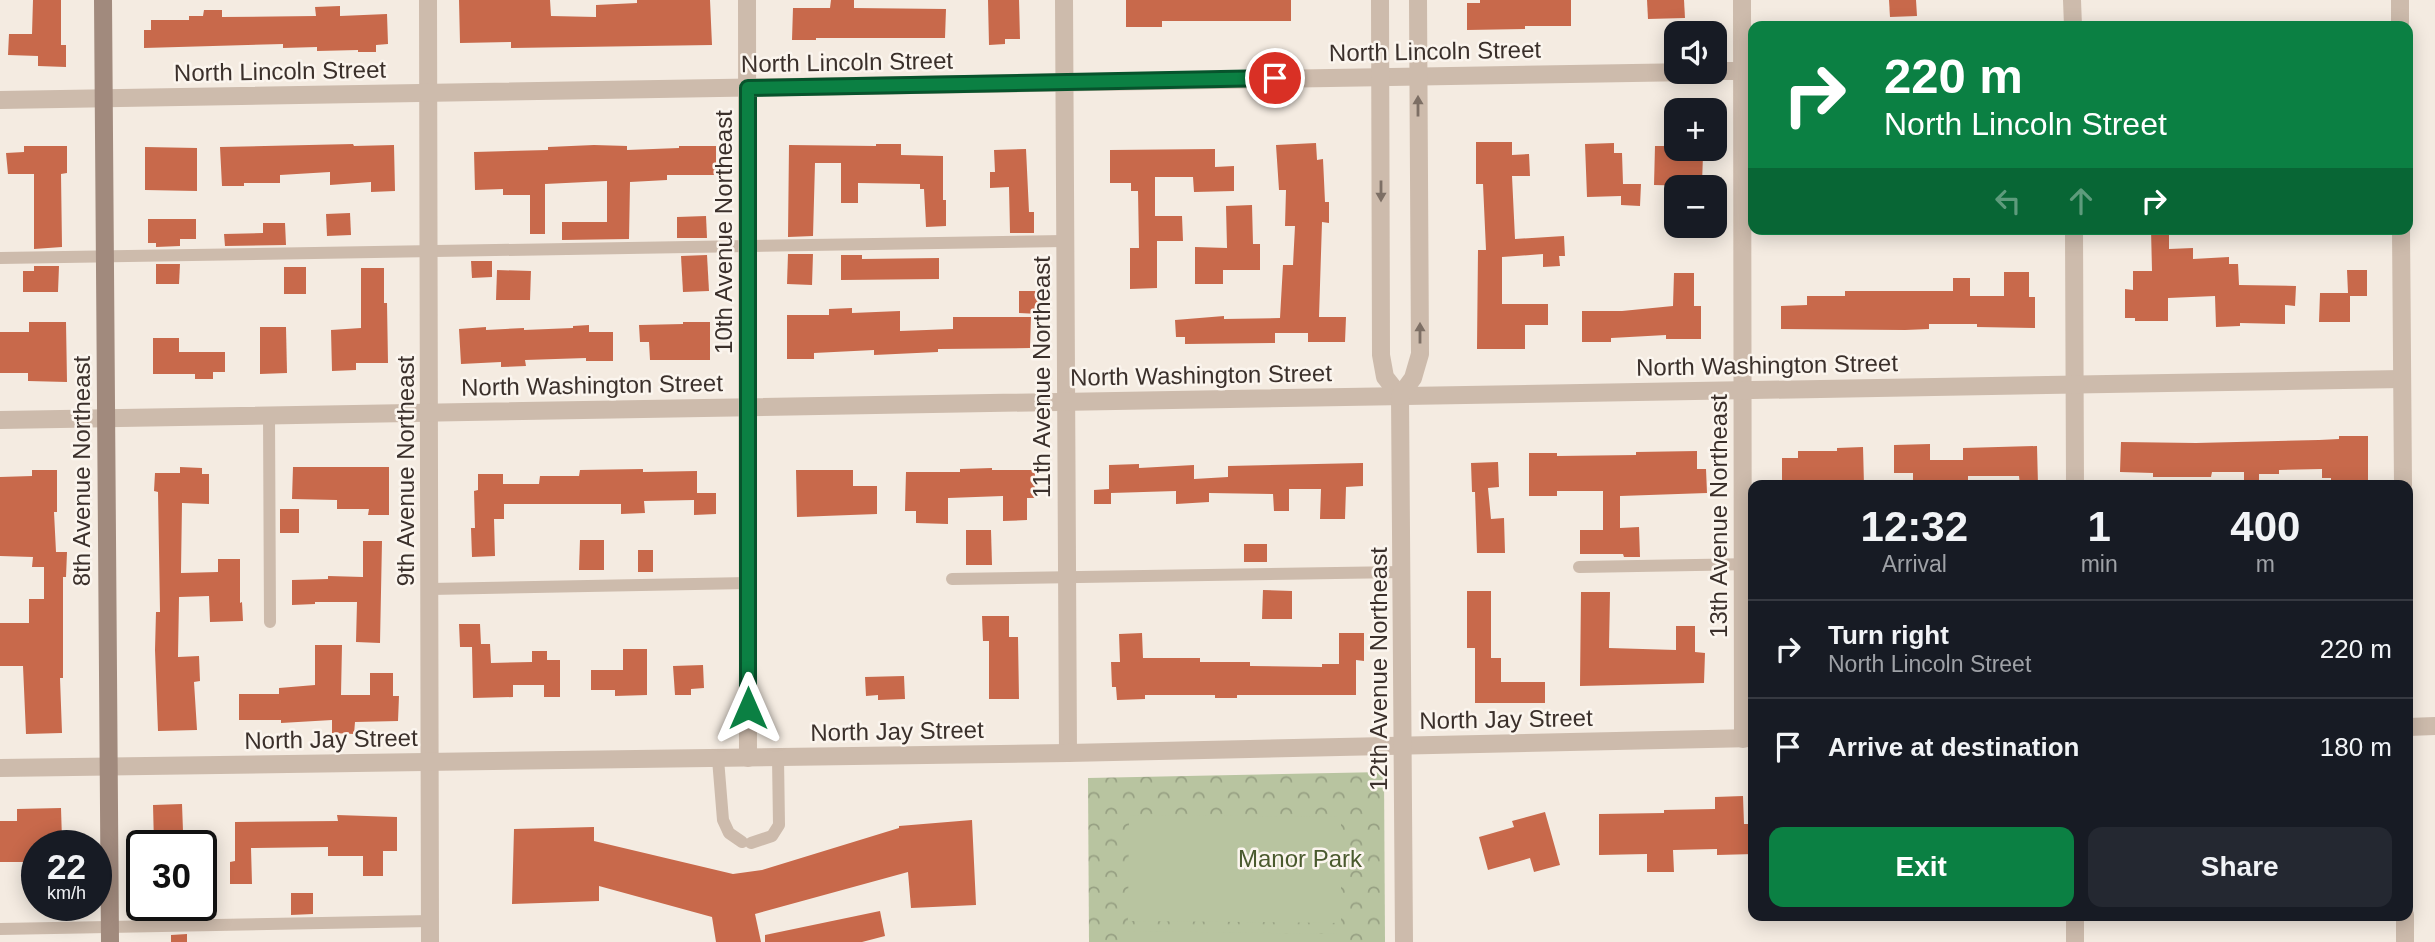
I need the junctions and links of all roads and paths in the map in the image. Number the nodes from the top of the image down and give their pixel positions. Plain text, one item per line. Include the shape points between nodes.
1 (103, 0) edge
2 (428, 0) edge
3 (747, 0) edge
4 (1064, 0) edge
5 (1380, 0) edge
6 (1418, 0) edge
7 (1742, 0) edge
8 (2072, 0) edge
9 (2400, 0) edge
10 (2073, 21) edge
11 (2400, 21) edge
12 (1727, 71) edge
13 (1748, 71) edge
14 (1664, 72) edge
15 (1418, 76) junction
16 (1380, 77) junction
17 (1064, 82) junction
18 (748, 88) junction
19 (428, 93) junction
20 (104, 98) junction
21 (0, 100) edge
22 (2074, 235) edge
23 (2401, 235) edge
24 (1064, 241) junction
25 (748, 248) junction
26 (428, 251) junction
27 (105, 255) junction
28 (0, 258) edge
29 (2402, 379) junction
30 (2075, 384) junction
31 (1742, 390) junction
32 (1400, 396) junction
33 (1066, 401) junction
34 (747, 406) junction
35 (429, 412) junction
36 (269, 415) junction
37 (105, 419) junction
38 (0, 420) edge
39 (2075, 480) edge
40 (2403, 480) edge
41 (1748, 564) edge
42 (1579, 568) dead end
43 (1402, 572) junction
44 (1066, 578) junction
45 (952, 579) dead end
46 (748, 583) junction
47 (430, 589) junction
48 (270, 622) dead end
49 (2435, 726) edge
50 (2413, 727) edge
51 (1748, 739) edge
52 (1404, 745) junction
53 (1068, 753) junction
54 (748, 758) junction
55 (778, 758) junction
56 (718, 759) junction
57 (430, 762) junction
58 (108, 766) junction
59 (0, 768) edge
60 (430, 921) junction
61 (2076, 921) edge
62 (2405, 921) edge
63 (0, 929) edge
64 (110, 934) edge
65 (430, 942) edge
66 (1404, 942) edge
67 (2075, 942) edge
68 (2405, 942) edge

1 - 20 main road, 8th Avenue Northeast
2 - 19 street, 9th Avenue Northeast
3 - 18 street, 10th Avenue Northeast
4 - 17 street, 11th Avenue Northeast
5 - 16 street, 12th Avenue Northeast
6 - 15 street, 12th Avenue Northeast
7 - 13 street, 13th Avenue Northeast
8 - 10 street
9 - 11 street
12 - 13 street
13 - 31 street, 13th Avenue Northeast
14 - 15 street, North Lincoln Street
15 - 16 street, North Lincoln Street
32 -> 15 street, 12th Avenue Northeast via 1413,378 1420,354
16 - 17 street, North Lincoln Street
16 -> 32 street, 12th Avenue Northeast via 1381,355 1385,377
17 - 18 street, North Lincoln Street
17 - 24 street, 11th Avenue Northeast
18 - 19 street, North Lincoln Street
18 - 25 street, 10th Avenue Northeast
19 - 20 street, North Lincoln Street
19 - 26 street, 9th Avenue Northeast
20 - 21 street, North Lincoln Street
20 - 27 main road, 8th Avenue Northeast
22 - 30 street
23 - 29 street
24 - 25 lane
24 - 33 street, 11th Avenue Northeast
25 - 26 lane
25 - 34 street, 10th Avenue Northeast
26 - 27 lane
26 - 35 street, 9th Avenue Northeast
27 - 28 lane
27 - 37 main road, 8th Avenue Northeast
29 - 30 street, North Washington Street
29 - 40 street
30 - 31 street, North Washington Street
30 - 39 street
31 - 32 street, North Washington Street
31 - 41 street, 13th Avenue Northeast
32 - 33 street, North Washington Street
32 - 43 street, 12th Avenue Northeast
33 - 34 street, North Washington Street
33 - 44 street, 11th Avenue Northeast
34 - 35 street, North Washington Street
34 - 46 street, 10th Avenue Northeast
35 - 36 street, North Washington Street
35 - 47 street, 9th Avenue Northeast
36 - 37 street, North Washington Street
36 - 48 lane
37 - 38 street, North Washington Street
37 - 58 main road, 8th Avenue Northeast
41 - 42 lane
41 - 51 street, 13th Avenue Northeast
43 - 44 lane
43 - 52 street, 12th Avenue Northeast
44 - 45 lane
44 - 53 street, 11th Avenue Northeast
46 - 47 lane
46 - 54 street, 10th Avenue Northeast
47 - 57 street, 9th Avenue Northeast
49 - 50 street
51 - 52 street, North Jay Street
52 - 53 street, North Jay Street
52 - 66 street, 12th Avenue Northeast
53 - 55 street, North Jay Street
54 - 55 street, North Jay Street
54 - 56 street, North Jay Street
55 - 56 lane via 779,825 772,836 746,843 729,833 723,820
56 - 57 street, North Jay Street
57 - 58 street, North Jay Street
57 - 60 street, 9th Avenue Northeast
58 - 59 street, North Jay Street
58 - 64 main road, 8th Avenue Northeast
60 - 64 lane
60 - 65 street, 9th Avenue Northeast
61 - 67 street
62 - 68 street
63 - 64 lane

